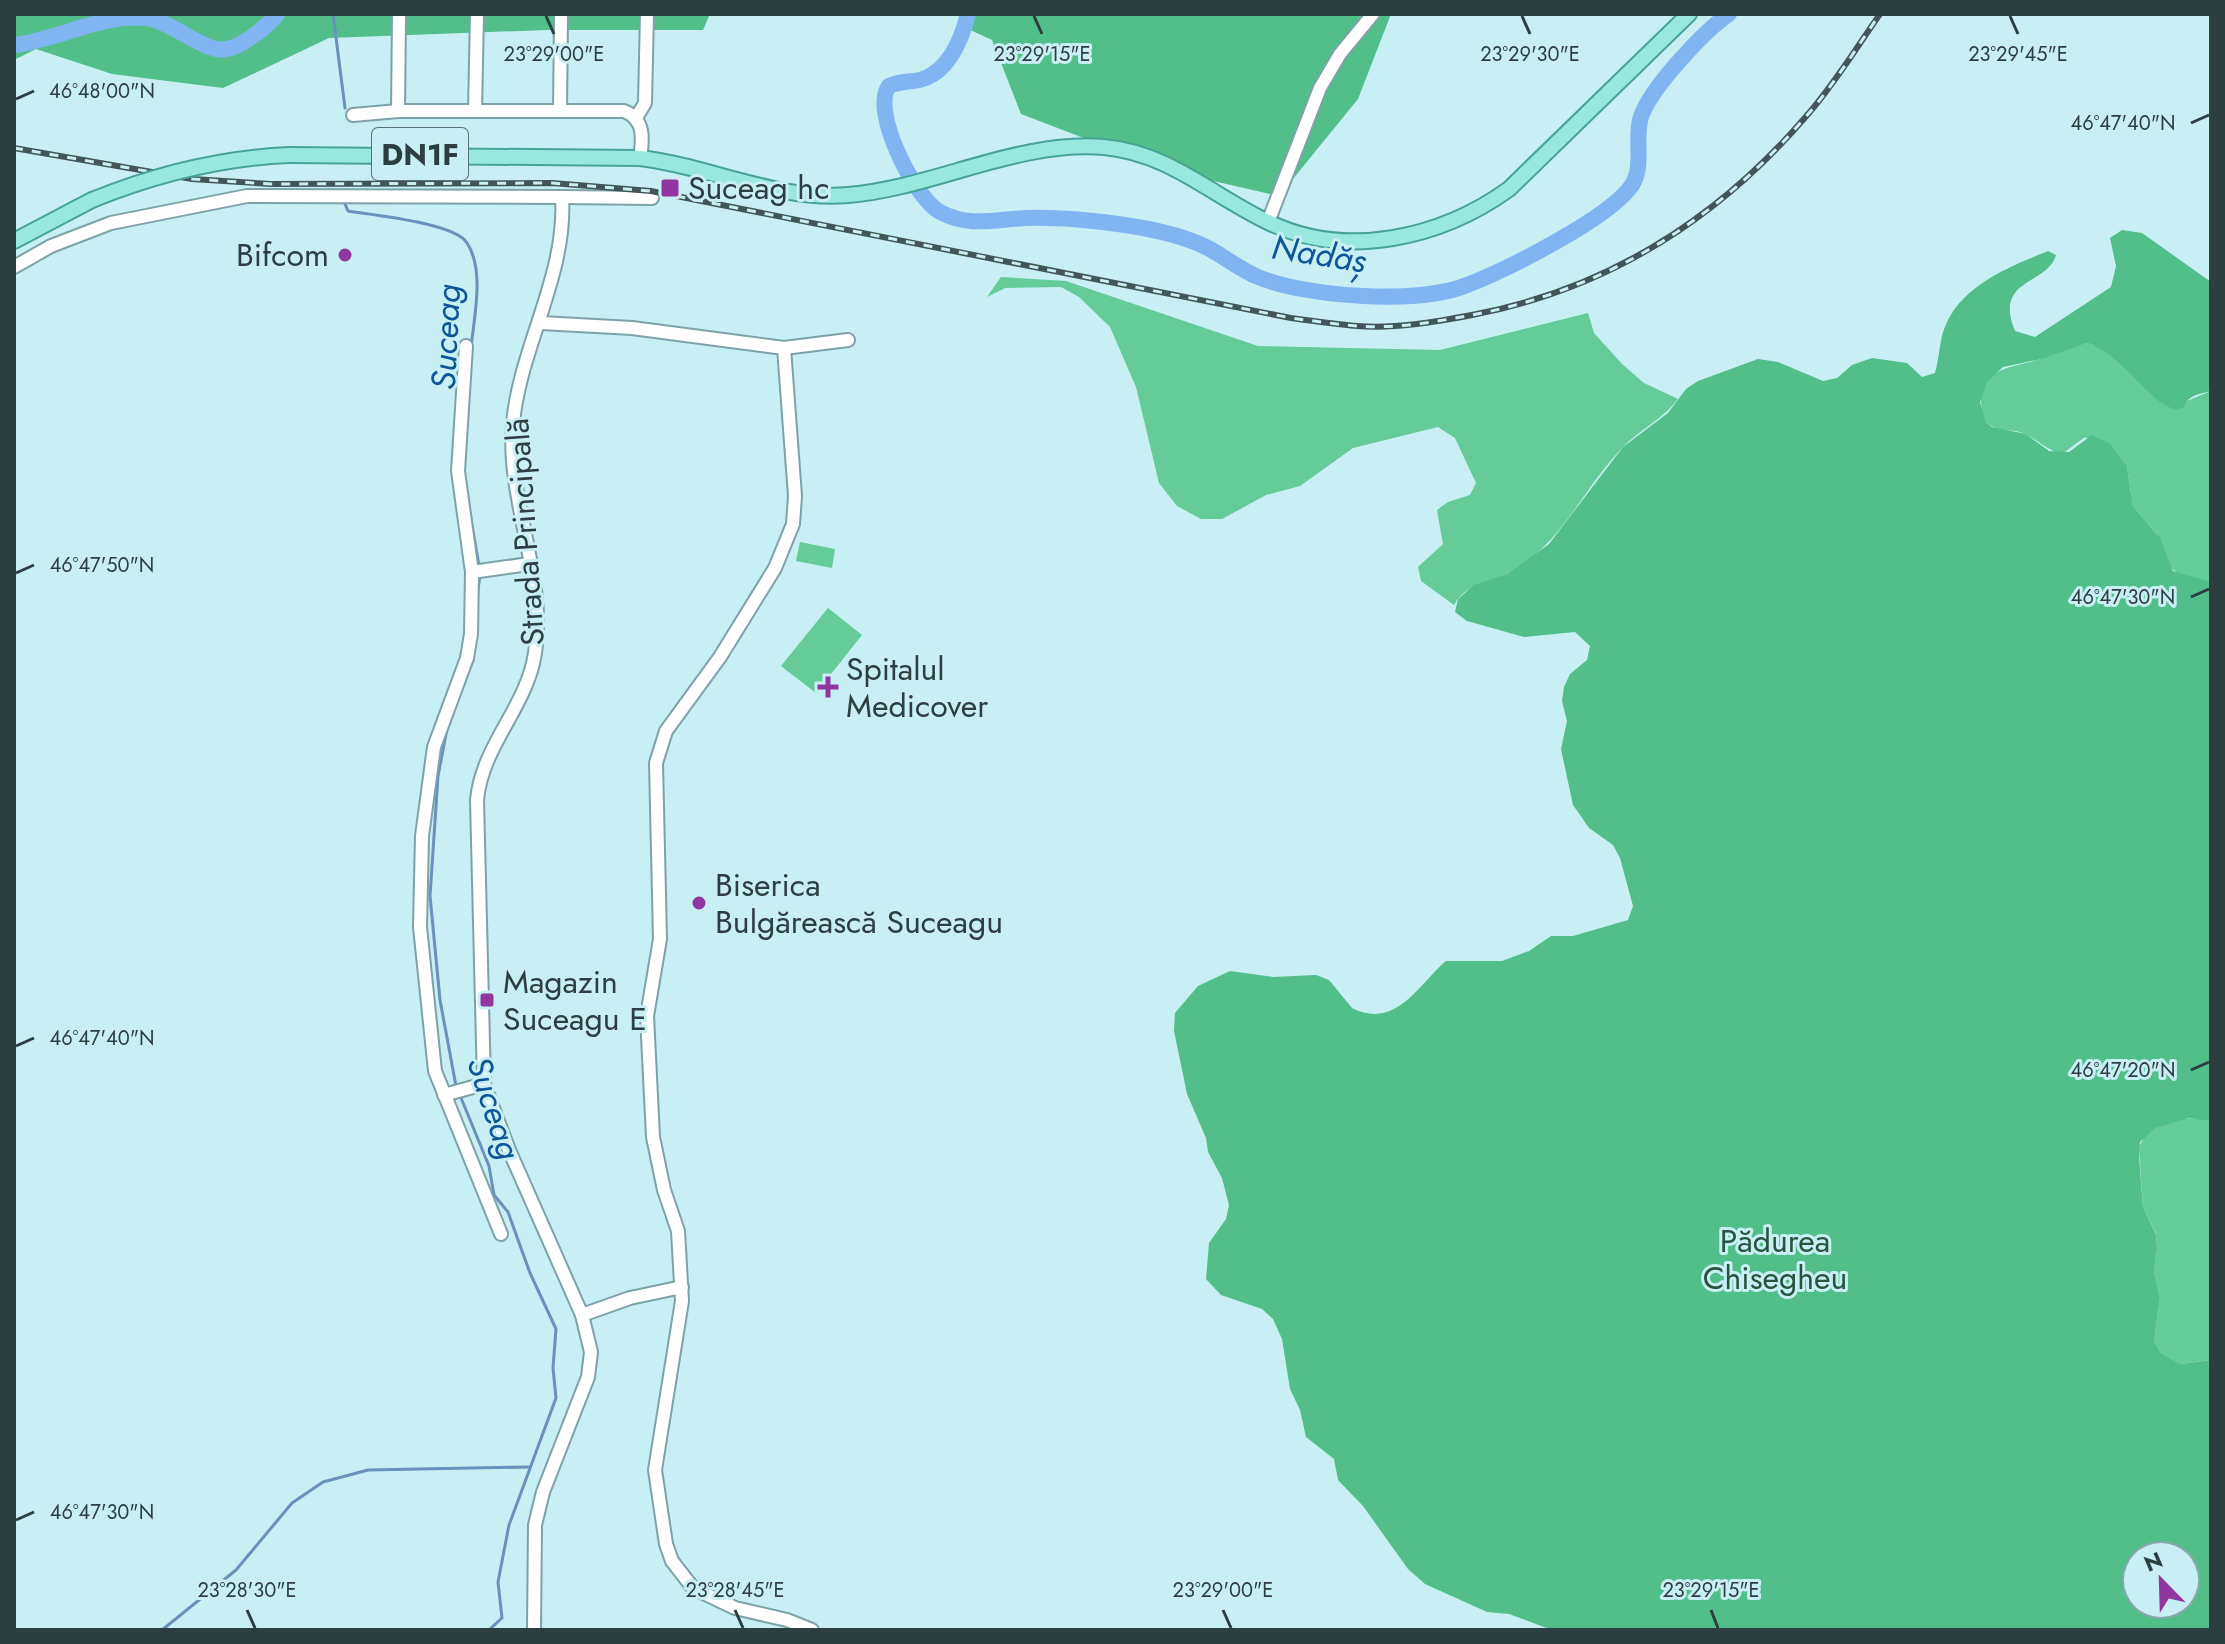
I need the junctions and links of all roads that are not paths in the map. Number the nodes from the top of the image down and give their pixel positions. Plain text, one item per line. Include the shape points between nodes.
1 (399, 14) edge
2 (477, 14) edge
3 (561, 14) edge
4 (647, 14) edge
5 (1373, 14) edge
6 (1689, 14) edge
7 (398, 111) junction
8 (475, 111) junction
9 (560, 111) junction
10 (353, 115) dead end
11 (636, 118) junction
12 (640, 158) junction
13 (562, 197) junction
14 (652, 198) dead end
15 (1268, 222) junction
16 (14, 241) edge
17 (14, 267) edge
18 (541, 323) junction
19 (848, 340) dead end
20 (466, 346) dead end
21 (784, 348) junction
22 (529, 564) junction
23 (477, 572) junction
24 (479, 1085) junction
25 (444, 1095) junction
26 (501, 1234) dead end
27 (682, 1287) junction
28 (582, 1315) junction
29 (534, 1630) edge
30 (812, 1630) edge

1 - 7 street
2 - 8 street
3 - 9 street
4 - 11 street via 645,103
5 - 15 street via 1320,88
6 - 15 main road, DN1F via 1519,180 1465,216 1423,232 1371,240 1311,235
7 - 8 street
7 - 10 street
8 - 9 street
9 - 11 street via 624,111
11 - 12 street via 642,133
12 - 15 main road, DN1F via 806,194 841,195 879,191 1035,152 1114,149 1177,167
12 - 16 main road, DN1F, bridge via 289,155 227,160 92,200
13 - 14 street
13 - 17 street via 247,196 134,216 72,237
13 - 18 street, Strada Principală
18 - 21 street via 632,328
18 - 22 street, Strada Principală via 521,382 512,441
19 - 21 street
20 - 23 street via 458,471
21 - 27 street via 793,524 775,568 666,731 656,763 660,939 647,1016 653,1137 678,1231
22 - 23 street
22 - 24 street, Strada Principală via 537,623 533,663 487,758 478,790
23 - 25 street via 467,658 434,747 421,859 424,984 435,1071
24 - 25 street
24 - 28 street, Strada Principală
25 - 26 street
27 - 28 street
27 - 30 street via 655,1470 672,1561 693,1588 707,1595
28 - 29 street, Strada Principală via 590,1365 538,1510

